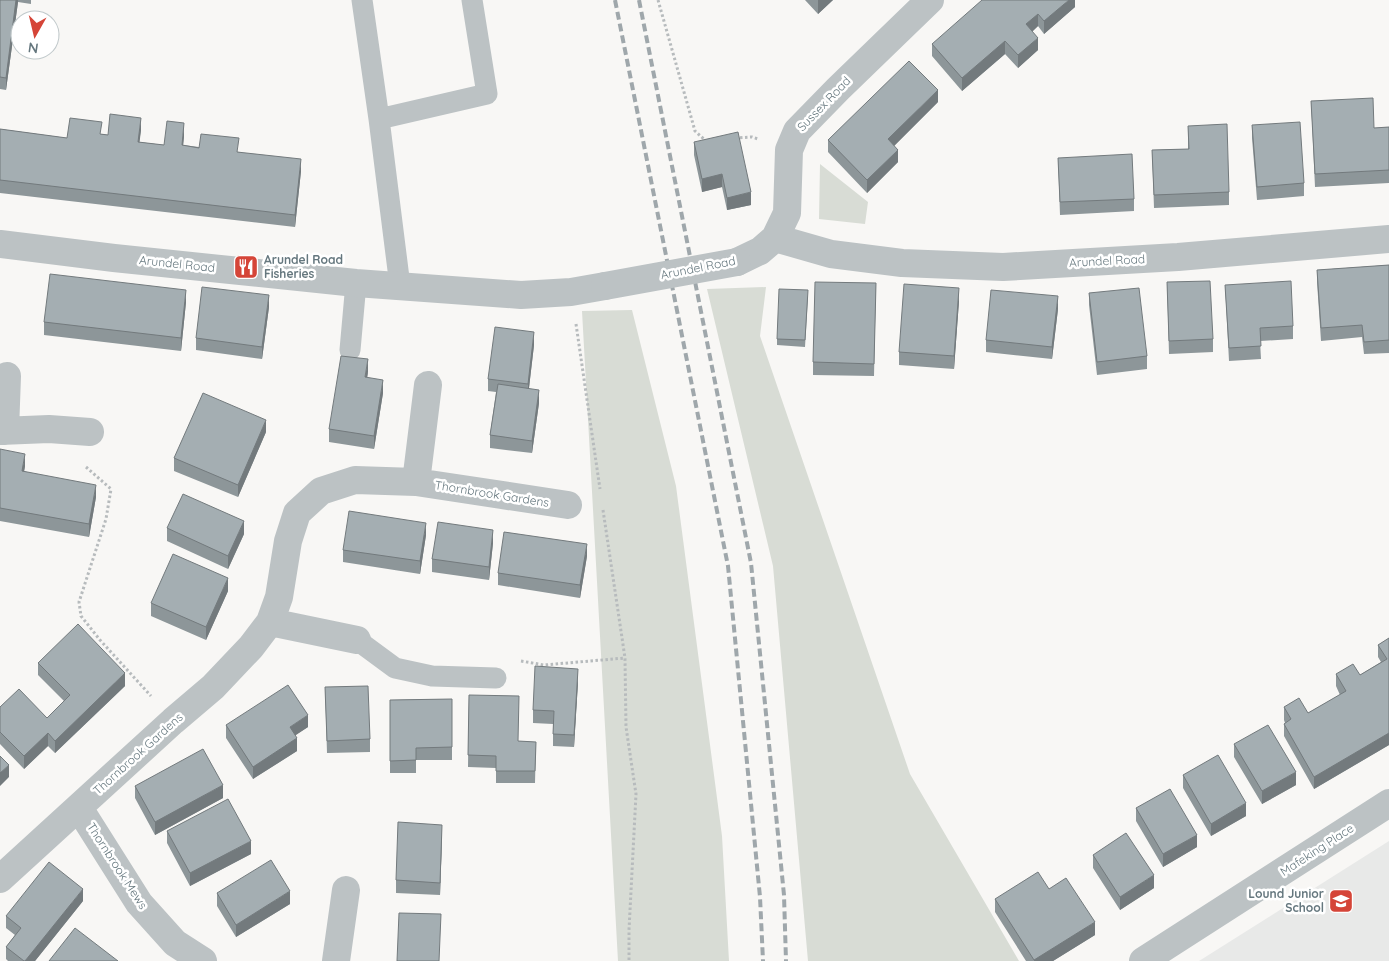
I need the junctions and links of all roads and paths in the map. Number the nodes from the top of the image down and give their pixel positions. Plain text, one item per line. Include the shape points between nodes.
1 (362, 0) edge
2 (472, 0) edge
3 (658, 0) edge
4 (930, 0) edge
5 (379, 119) junction
6 (734, 138) edge
7 (715, 140) edge
8 (789, 150) junction
9 (775, 238) junction
10 (1389, 239) edge
11 (0, 244) edge
12 (356, 283) junction
13 (400, 286) junction
14 (571, 292) junction
15 (350, 350) dead end
16 (7, 376) dead end
17 (428, 385) dead end
18 (50, 429) junction
19 (2, 431) edge
20 (90, 432) dead end
21 (416, 482) junction
22 (601, 494) dead end
23 (602, 504) dead end
24 (568, 505) dead end
25 (270, 622) junction
26 (357, 640) joint
27 (496, 678) dead end
28 (173, 721) junction
29 (1389, 804) edge
30 (79, 808) junction
31 (0, 880) edge
32 (346, 890) dead end
33 (203, 961) edge
34 (336, 961) edge
35 (629, 961) edge
36 (1144, 961) edge

1 - 5 lane
2 - 5 lane via 487,94
3 - 7 path via 695,130 706,140
4 - 8 street, Sussex Road via 797,131
5 - 13 lane
6 - 8 path via 752,137
8 - 9 street, Sussex Road via 787,213
9 - 10 street, Arundel Road via 831,254 902,263 1003,267 1178,258
9 - 14 street, Arundel Road, bridge via 760,251 737,262
11 - 12 street, Arundel Road
12 - 13 street, Arundel Road
12 - 15 lane
13 - 14 street, Arundel Road via 521,295
14 - 22 path
16 - 19 street
17 - 21 street
18 - 19 street
18 - 20 street
18 - 28 path via 111,489 106,519 79,602 81,616
21 - 24 street, Thornbrook Gardens
21 - 25 street, Thornbrook Gardens via 355,480 321,491 298,512 288,541 278,598
23 - 35 path via 624,658 626,727 636,794
25 - 26 street
25 - 28 street, Thornbrook Gardens via 213,687
26 - 27 lane via 395,668 432,676
28 - 30 street, Thornbrook Gardens
29 - 36 street, Mafeking Place
30 - 31 street, Thornbrook Gardens
30 - 33 street, Thornbrook Mews via 139,903 175,943
32 - 34 street

